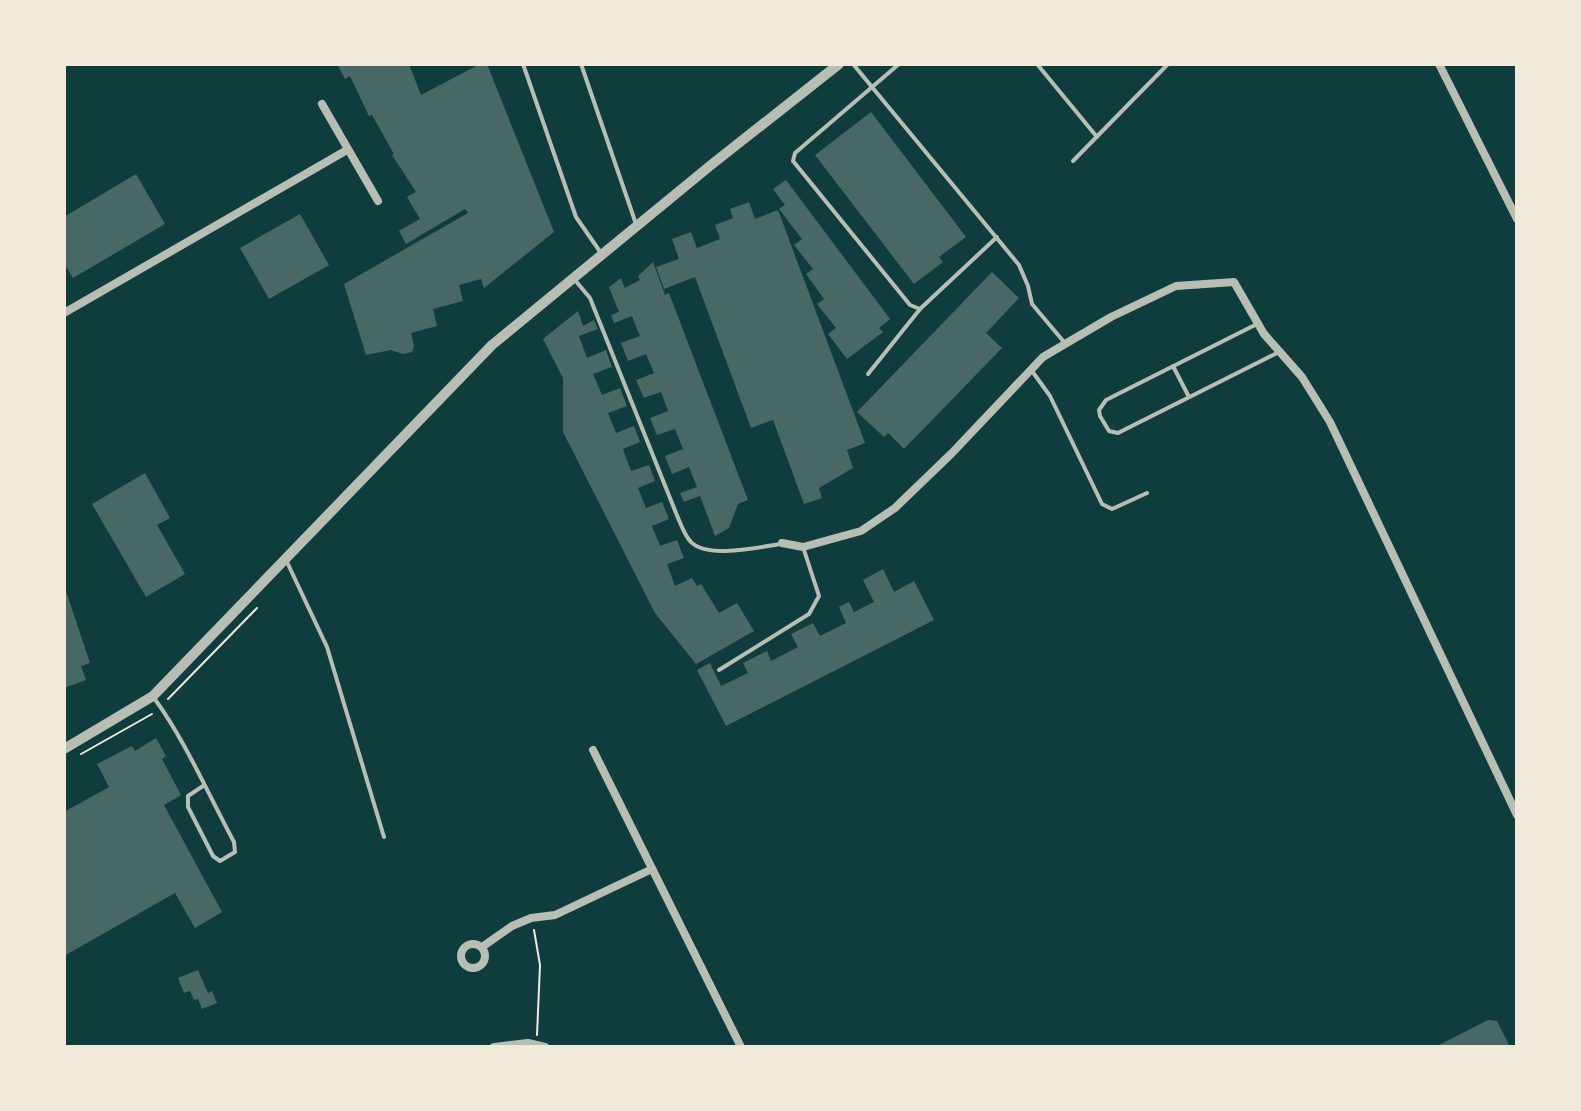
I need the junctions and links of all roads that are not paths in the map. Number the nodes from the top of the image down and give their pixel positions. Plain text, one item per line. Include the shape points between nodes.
1 (523, 64) edge
2 (581, 64) edge
3 (839, 64) edge
4 (853, 64) edge
5 (899, 64) edge
6 (1037, 64) edge
7 (1169, 64) edge
8 (1439, 64) edge
9 (872, 86) junction
10 (322, 104) dead end
11 (1097, 137) junction
12 (347, 150) junction
13 (1073, 161) dead end
14 (378, 201) dead end
15 (1517, 219) edge
16 (637, 226) junction
17 (997, 237) junction
18 (603, 254) junction
19 (574, 279) junction
20 (920, 309) junction
21 (64, 313) edge
22 (1257, 324) junction
23 (1066, 344) junction
24 (1279, 352) junction
25 (1173, 366) junction
26 (1031, 369) junction
27 (868, 374) dead end
28 (1189, 397) junction
29 (1147, 493) dead end
30 (782, 543) joint
31 (803, 547) junction
32 (285, 558) junction
33 (719, 670) dead end
34 (153, 696) junction
35 (64, 749) edge
36 (593, 750) dead end
37 (203, 786) junction
38 (1517, 815) edge
39 (384, 837) dead end
40 (652, 869) junction
41 (482, 947) dead end
42 (541, 1046) edge
43 (494, 1047) edge
44 (741, 1047) edge

1 - 18 lane via 576,217
2 - 16 lane
3 - 16 street
4 - 9 lane
5 - 9 lane
6 - 11 lane
7 - 11 lane
8 - 15 street
9 - 17 lane
9 - 20 lane via 795,153 793,161 910,305
10 - 12 street
11 - 13 lane
12 - 14 street
12 - 21 street
16 - 18 street
17 - 20 lane
17 - 23 lane via 1019,265 1032,304
18 - 19 street
19 - 30 lane via 590,298 691,542 702,549 734,550
19 - 32 street via 492,345
20 - 27 lane
22 - 23 street via 1234,282 1176,286
22 - 24 street
22 - 25 lane
23 - 26 street
24 - 28 lane
24 - 38 street via 1330,422
25 - 28 lane
25 - 28 lane via 1106,400 1100,416 1109,431 1118,433
26 - 29 lane via 1050,396 1102,504 1112,509
26 - 31 street via 895,508 861,531
30 - 31 street
31 - 33 lane via 819,596 809,614
32 - 34 street
32 - 39 lane via 327,647
34 - 35 street
34 - 37 lane
36 - 40 street
37 - 37 lane via 236,848 225,860 213,856 188,807 188,796
40 - 41 street via 555,915 512,926
40 - 44 street
42 - 43 street

